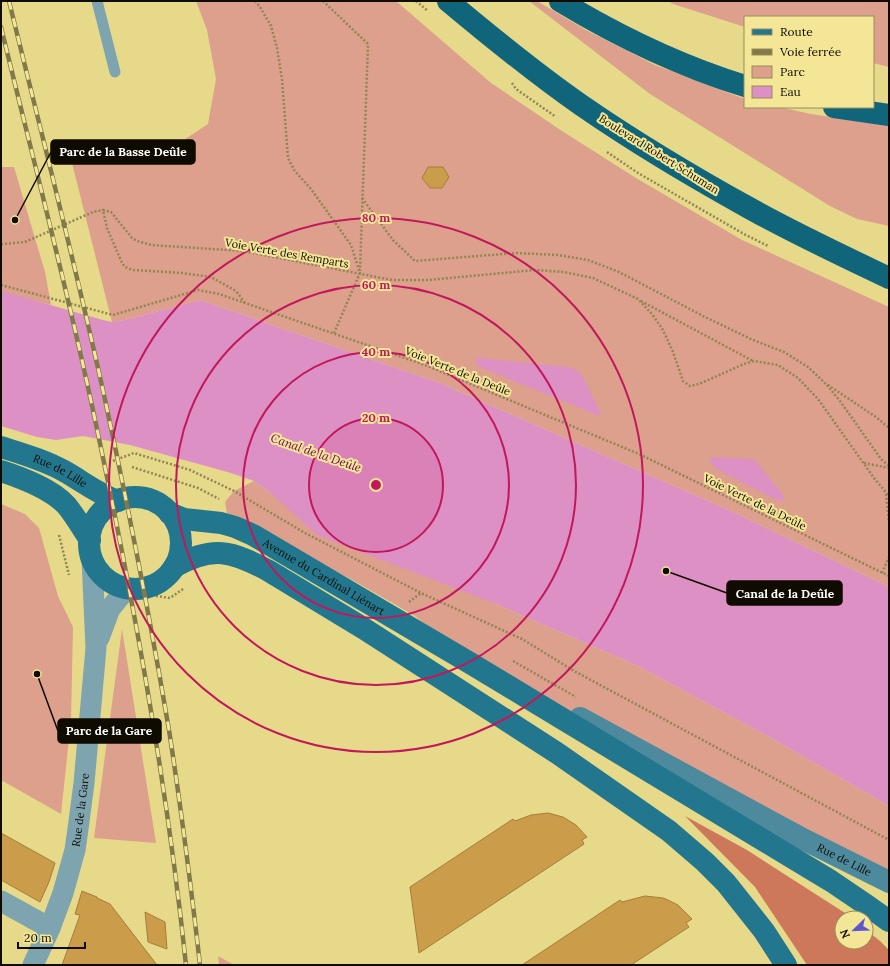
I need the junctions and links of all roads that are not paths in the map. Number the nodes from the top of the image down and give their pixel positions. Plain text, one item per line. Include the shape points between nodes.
1 (97, 1) edge
2 (448, 1) edge
3 (560, 1) edge
4 (115, 72) dead end
5 (744, 86) edge
6 (842, 108) edge
7 (889, 114) edge
8 (889, 278) edge
9 (1, 447) edge
10 (1, 471) edge
11 (118, 501) junction
12 (169, 513) junction
13 (91, 549) junction
14 (174, 567) junction
15 (127, 588) junction
16 (96, 648) junction
17 (470, 663) junction
18 (889, 882) edge
19 (1, 901) edge
20 (889, 922) edge
21 (50, 928) junction
22 (33, 965) edge
23 (786, 965) edge

1 - 4 lane
2 - 8 highway, Boulevard Robert Schuman via 564,93 673,164 752,210
3 - 5 highway via 659,53
6 - 7 highway
9 - 11 main road, Rue de Lille via 46,462
10 - 13 main road, Rue de Lille via 36,484 66,505
11 - 12 main road via 131,497 145,498
11 - 13 main road via 98,516 92,527
12 - 14 main road via 180,535 180,552
12 - 17 main road, Avenue du Cardinal Liénart via 184,519 221,523 253,535
13 - 15 main road via 103,576 114,584
13 - 16 street, Rue de la Gare
14 - 15 main road via 165,578 152,586
14 - 23 main road via 198,556 222,553 233,554 256,564 363,628 558,753 669,831 705,862 743,904
15 - 16 street, Rue de la Gare via 109,611
16 - 21 street, Rue de la Gare via 78,829 70,872
17 - 18 street, Rue de Lille
17 - 20 main road, Avenue du Cardinal Liénart via 830,881
19 - 21 street
21 - 22 street, Rue de la Gare

